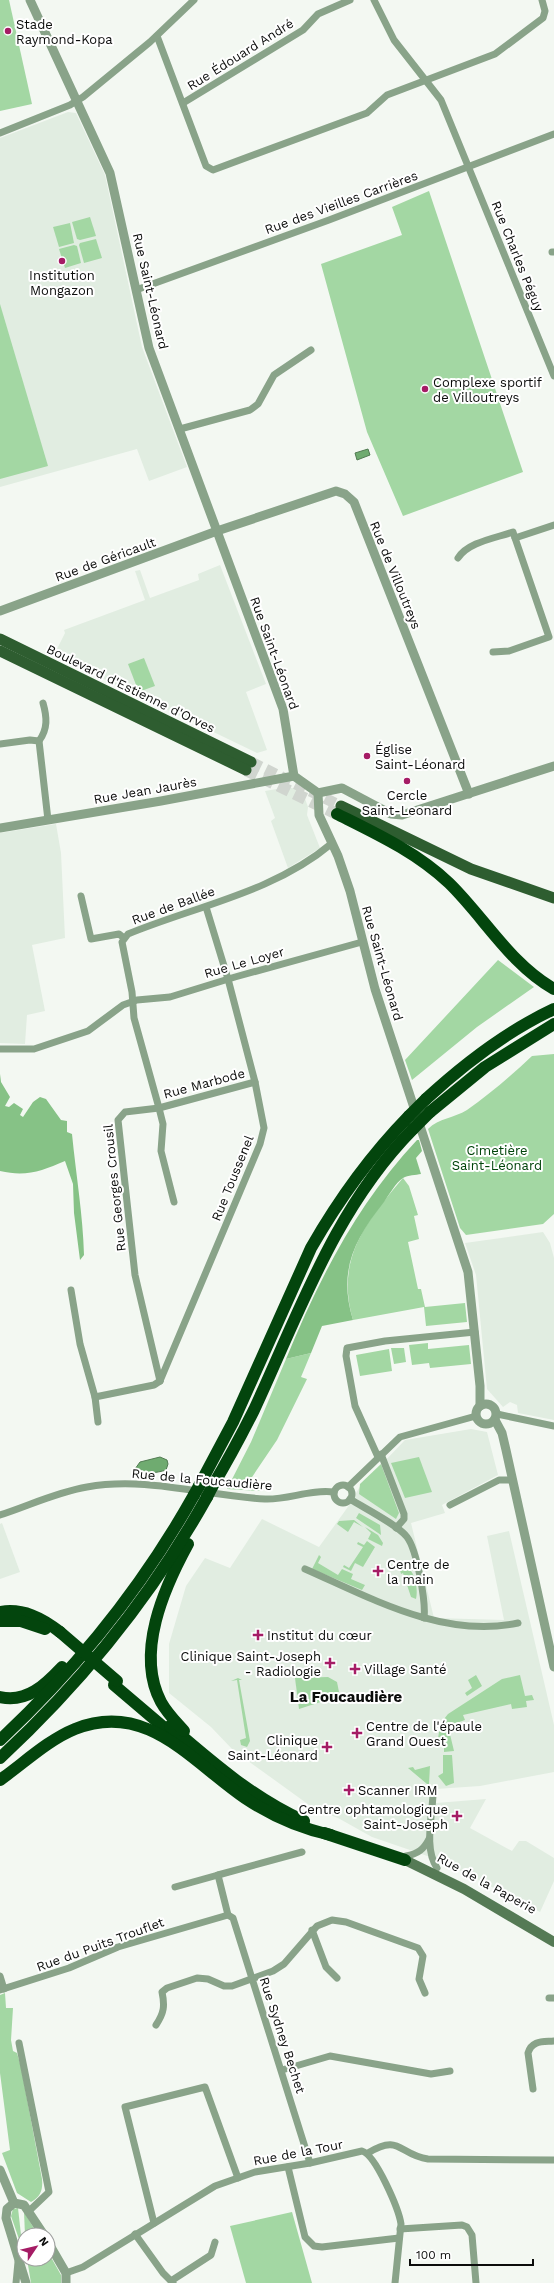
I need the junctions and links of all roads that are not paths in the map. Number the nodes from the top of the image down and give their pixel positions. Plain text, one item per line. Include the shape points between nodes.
1 (30, 0) edge
2 (194, 0) edge
3 (350, 0) edge
4 (374, 0) edge
5 (542, 0) edge
6 (157, 36) junction
7 (426, 81) junction
8 (76, 101) junction
9 (183, 103) junction
10 (0, 133) edge
11 (554, 134) edge
12 (469, 167) junction
13 (136, 290) junction
14 (310, 350) dead end
15 (554, 376) edge
16 (180, 429) junction
17 (554, 524) edge
18 (217, 531) junction
19 (515, 538) junction
20 (458, 558) dead end
21 (1, 611) edge
22 (2, 642) edge
23 (493, 652) dead end
24 (44, 703) dead end
25 (39, 741) junction
26 (0, 744) edge
27 (248, 766) tunnel mouth
28 (554, 766) edge
29 (294, 776) junction
30 (318, 793) junction
31 (468, 794) junction
32 (339, 810) joint
33 (48, 820) junction
34 (0, 828) edge
35 (331, 844) junction
36 (82, 896) dead end
37 (554, 898) edge
38 (206, 907) junction
39 (124, 938) junction
40 (362, 942) junction
41 (228, 979) junction
42 (554, 989) edge
43 (132, 1002) junction
44 (554, 1009) edge
45 (554, 1024) edge
46 (0, 1050) edge
47 (255, 1082) junction
48 (159, 1108) junction
49 (174, 1202) dead end
50 (71, 1290) dead end
51 (475, 1332) junction
52 (160, 1381) junction
53 (95, 1397) junction
54 (484, 1405) junction
55 (476, 1416) junction
56 (493, 1420) junction
57 (98, 1422) dead end
58 (554, 1426) edge
59 (379, 1456) junction
60 (512, 1480) junction
61 (348, 1487) junction
62 (214, 1492) junction
63 (334, 1492) junction
64 (350, 1499) junction
65 (450, 1505) dead end
66 (0, 1515) edge
67 (396, 1528) junction
68 (160, 1552) junction
69 (305, 1569) dead end
70 (0, 1612) edge
71 (424, 1618) junction
72 (0, 1621) edge
73 (518, 1623) dead end
74 (58, 1634) junction
75 (554, 1667) edge
76 (115, 1683) junction
77 (0, 1697) edge
78 (0, 1740) edge
79 (0, 1758) edge
80 (219, 1768) junction
81 (0, 1780) edge
82 (434, 1795) dead end
83 (277, 1810) junction
84 (331, 1835) junction
85 (431, 1835) junction
86 (302, 1852) dead end
87 (406, 1858) junction
88 (437, 1868) junction
89 (218, 1875) junction
90 (175, 1887) dead end
91 (230, 1916) junction
92 (312, 1930) junction
93 (554, 1936) edge
94 (554, 1942) edge
95 (0, 1976) edge
96 (252, 1978) junction
97 (338, 1978) dead end
98 (2, 1990) edge
99 (425, 1993) dead end
100 (156, 2025) dead end
101 (554, 2041) edge
102 (19, 2043) dead end
103 (282, 2070) junction
104 (450, 2070) dead end
105 (533, 2088) dead end
106 (368, 2153) junction
107 (554, 2160) edge
108 (310, 2163) junction
109 (288, 2167) junction
110 (0, 2170) edge
111 (238, 2178) junction
112 (14, 2203) junction
113 (3, 2211) edge
114 (29, 2211) junction
115 (154, 2223) junction
116 (39, 2227) edge
117 (400, 2229) junction
118 (135, 2234) junction
119 (399, 2238) junction
120 (215, 2242) dead end
121 (16, 2251) edge
122 (56, 2258) edge
123 (17, 2267) edge
124 (21, 2267) edge
125 (66, 2278) edge
126 (172, 2282) edge
127 (16, 2283) edge
128 (26, 2283) edge
129 (396, 2283) edge
130 (476, 2283) edge

1 - 8 street, Rue Saint-Léonard
2 - 6 street
3 - 9 street, Rue Édouard André via 318,14 302,30
4 - 7 street, Rue Charles Péguy via 394,40
5 - 7 street via 545,11 543,18 499,52
6 - 8 street
6 - 9 street
7 - 9 street via 387,95 367,113 216,170 210,170 206,166
7 - 12 street, Rue Charles Péguy via 441,100
8 - 10 street
8 - 13 street, Rue Saint-Léonard via 110,173
11 - 12 street, Rue des Vieilles Carrières
12 - 13 street, Rue des Vieilles Carrières
12 - 15 street, Rue Charles Péguy
13 - 16 street, Rue Saint-Léonard via 149,348
14 - 16 street via 274,375 258,404 250,410
16 - 18 street, Rue Saint-Léonard
17 - 19 street
18 - 21 street, Rue de Géricault
18 - 29 street, Rue Saint-Léonard via 282,709
18 - 31 street, Rue de Villoutreys via 336,491 345,494 354,502
19 - 20 street via 513,532 470,547 462,551
19 - 23 street via 549,637 509,651
22 - 27 main road, Boulevard d'Estienne d'Orves
24 - 25 street via 47,717 44,734
25 - 26 street
25 - 33 street
28 - 31 street
29 - 30 street
29 - 33 street, Rue Jean Jaurès
30 - 31 street via 342,788 399,816
30 - 35 street, Rue Saint-Léonard via 319,815
32 - 37 main road via 471,869
32 - 42 highway via 418,858 465,900 514,957
33 - 34 street, Rue Jean Jaurès
35 - 38 street, Rue de Ballée via 270,881
35 - 40 street, Rue Saint-Léonard via 350,891
36 - 39 street via 91,939 119,934
38 - 39 street, Rue de Ballée via 134,932
38 - 41 street, Rue Toussenel
39 - 43 street, Rue de Ballée via 122,948
40 - 41 street, Rue Le Loyer
40 - 51 street, Rue Saint-Léonard via 379,1003 468,1272
41 - 43 street, Rue Le Loyer via 170,997
41 - 47 street, Rue Toussenel
43 - 46 street via 123,1005 88,1031 34,1050
43 - 48 street via 138,1037
44 - 68 highway, bridge via 494,1044 455,1073 409,1116 366,1163 311,1248 233,1422 197,1491
45 - 62 highway, bridge via 485,1067 430,1112 377,1170 340,1225 312,1278 272,1368 244,1443
47 - 48 street, Rue Marbode
47 - 52 street, Rue Toussenel via 263,1120 263,1136
48 - 49 street via 163,1124 162,1151
48 - 52 street, Rue Georges Crousil via 125,1112 118,1120 135,1275
50 - 53 street via 80,1344
51 - 54 street, Rue Saint-Léonard
51 - 59 street via 347,1348 346,1356 355,1406
52 - 53 street via 154,1385
53 - 57 street
54 - 55 street via 477,1411
54 - 56 street via 495,1408
55 - 56 street via 481,1422
55 - 59 street, Rue de la Foucaudière via 403,1435
56 - 58 street
56 - 60 street via 502,1433
59 - 61 street, Rue de la Foucaudière
59 - 67 street via 404,1514 404,1519
60 - 65 street via 499,1480
60 - 75 street
61 - 63 street, Rue de la Foucaudière via 341,1485
61 - 64 street via 352,1493
62 - 79 highway via 176,1550 98,1655
62 - 80 highway via 164,1593 154,1629 152,1666 156,1690 164,1708
63 - 64 street via 339,1502 345,1503
63 - 66 street, Rue de la Foucaudière via 318,1491 265,1499 143,1484 93,1486
64 - 67 street
67 - 71 street via 408,1538 411,1546 424,1598
68 - 77 highway via 48,1680 24,1697
68 - 78 highway via 70,1669
69 - 71 street
70 - 74 highway via 13,1610 28,1614 45,1621
71 - 73 street via 437,1622 487,1627
72 - 74 highway via 21,1621
74 - 76 highway
76 - 80 highway
76 - 83 highway via 218,1773
80 - 83 highway
81 - 84 highway via 69,1731 97,1722 131,1723 173,1742 228,1786 277,1818 302,1829
82 - 85 street
83 - 84 highway
83 - 87 highway
84 - 87 highway
85 - 87 street via 426,1847
85 - 88 street via 430,1852
86 - 89 street
87 - 88 main road, Rue de la Paperie
87 - 94 main road
88 - 93 main road, Rue de la Paperie
89 - 90 street
89 - 91 street, Rue Sydney Bechet
91 - 96 street, Rue Sydney Bechet via 233,1918
91 - 98 street, Rue du Puits Trouflet via 118,1947 69,1968
92 - 96 street via 278,1968
92 - 97 street via 326,1967
92 - 99 street via 328,1921 342,1921 416,1946 423,1956 419,1979
95 - 98 street
96 - 100 street via 232,1986 224,1986 208,1979 197,1978 167,1988 162,1992 164,2013
96 - 103 street, Rue Sydney Bechet
101 - 105 street via 535,2042 530,2048 528,2053
102 - 114 street via 49,2192
103 - 104 street via 330,2056 431,2074
103 - 108 street, Rue Sydney Bechet
106 - 107 street, Rue de la Tour via 390,2144 418,2158 428,2159
106 - 108 street, Rue de la Tour via 360,2151
106 - 117 street via 396,2205
108 - 109 street, Rue de la Tour
109 - 111 street, Rue de la Tour via 255,2172
109 - 119 street via 306,2237 314,2246
110 - 112 street
111 - 115 street, Rue de la Tour via 208,2190
111 - 115 street via 205,2087 125,2107
112 - 113 street
112 - 114 street via 22,2203
113 - 121 street
114 - 116 street
115 - 118 street, Rue de la Tour
117 - 119 street
117 - 130 street via 462,2225 467,2227 472,2236
118 - 125 street, Rue de la Tour
118 - 126 street
119 - 129 street
120 - 126 street via 211,2255
122 - 125 street
123 - 127 street
124 - 128 street

